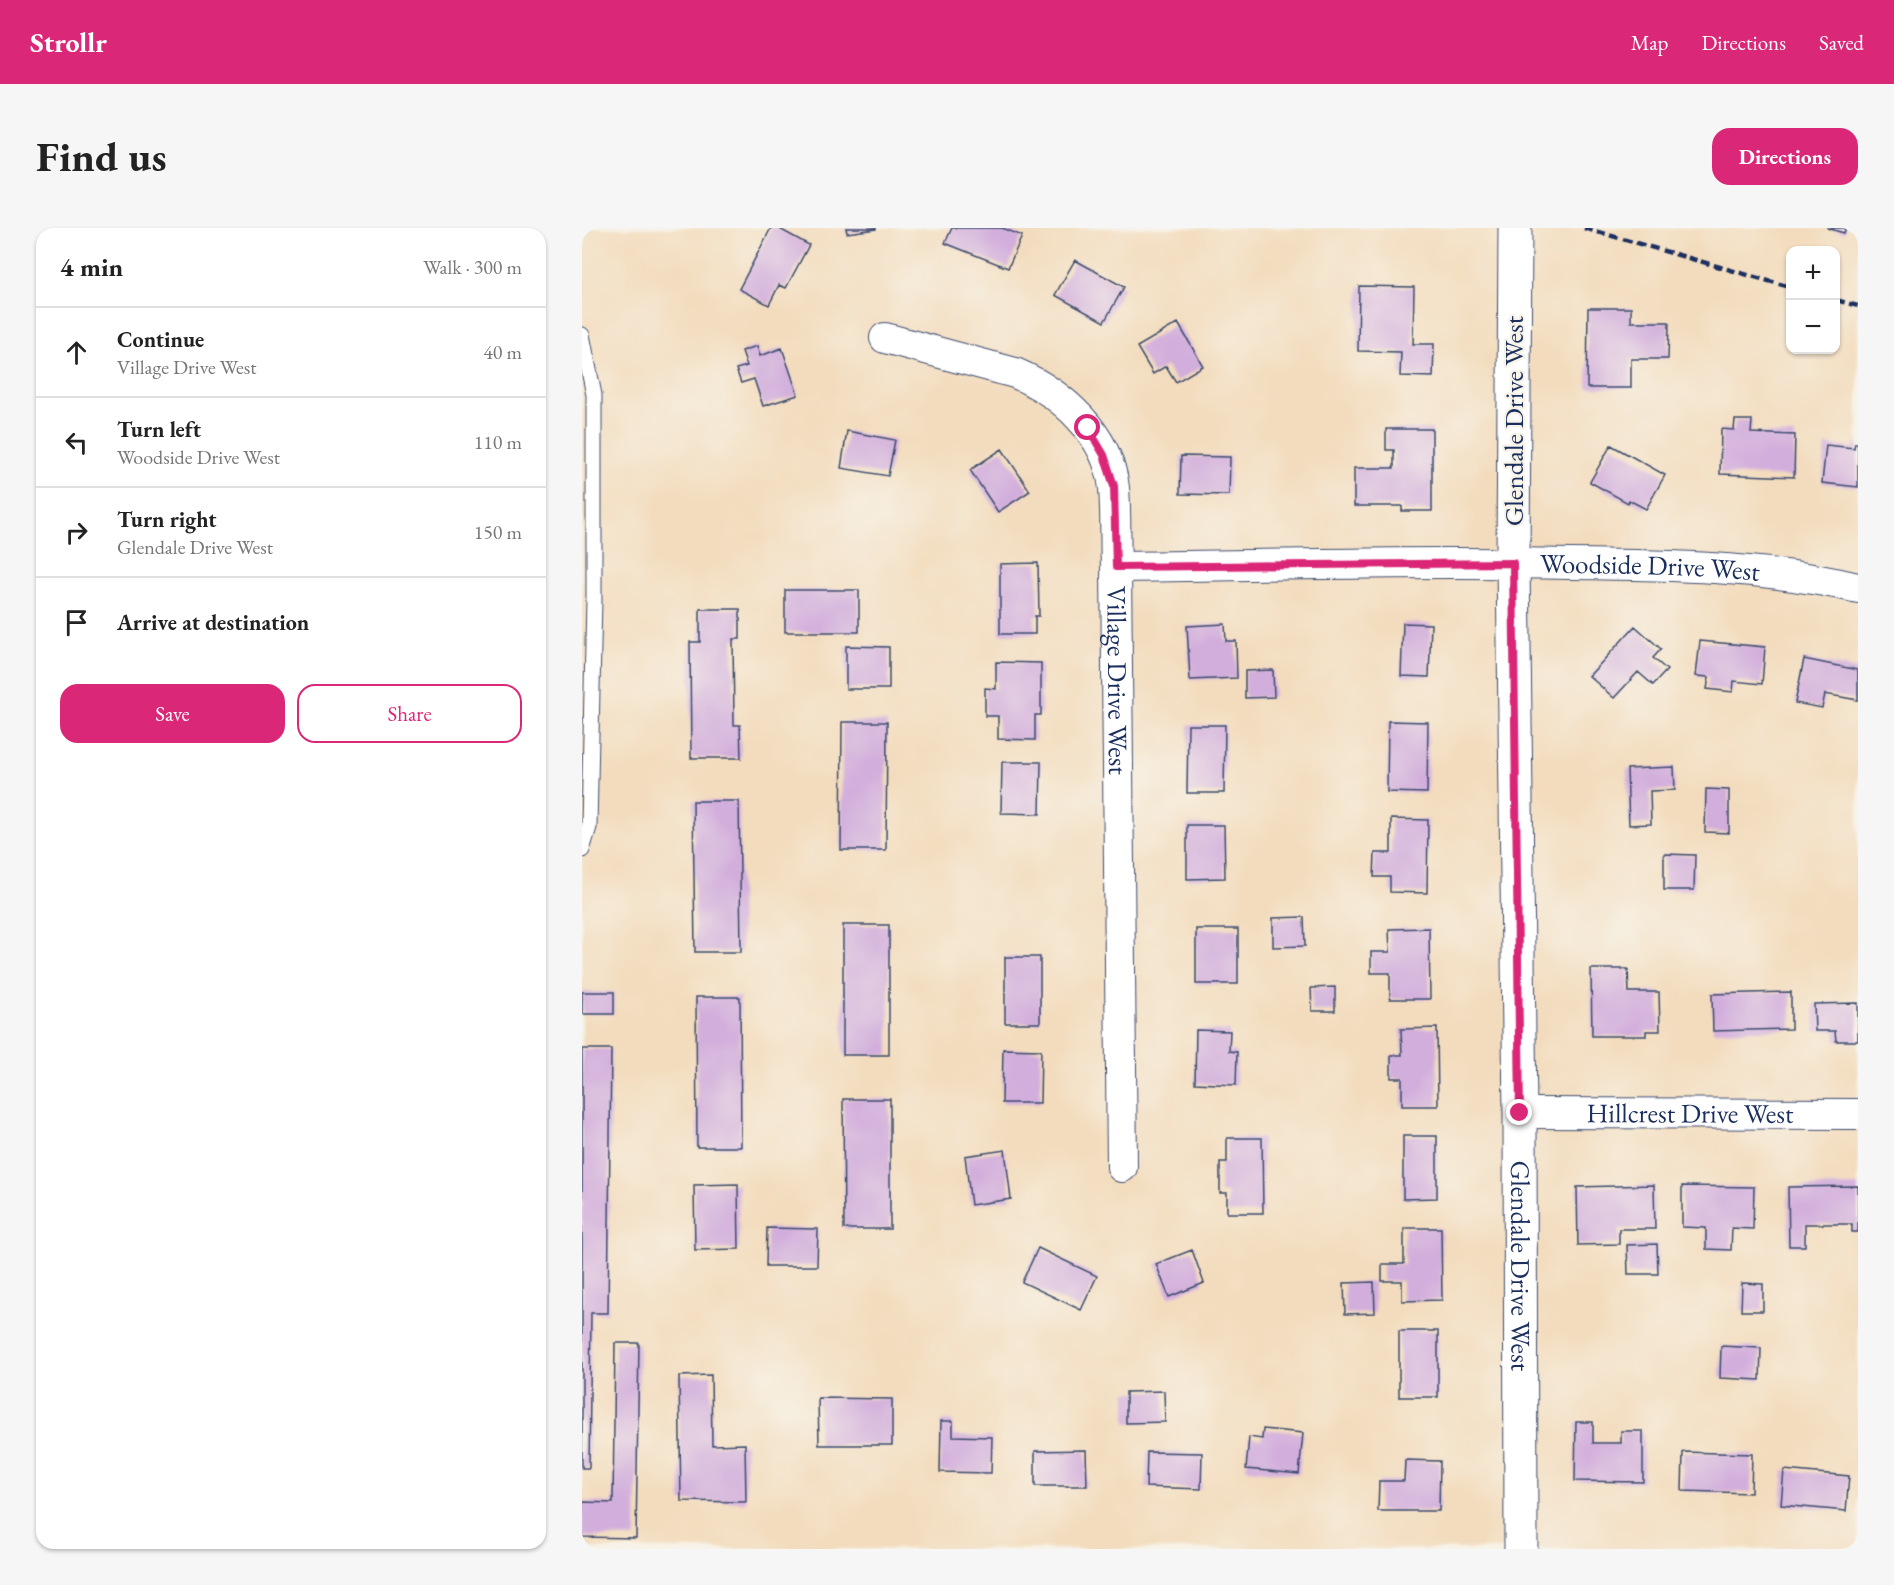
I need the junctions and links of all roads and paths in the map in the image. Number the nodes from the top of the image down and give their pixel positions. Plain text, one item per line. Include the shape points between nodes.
1 (1515, 228) edge
2 (582, 335) edge
3 (885, 338) dead end
4 (1513, 563) junction
5 (1116, 567) junction
6 (1858, 588) edge
7 (582, 850) edge
8 (1520, 1113) junction
9 (1858, 1114) edge
10 (1122, 1167) dead end
11 (1521, 1549) edge

1 - 4 street, Glendale Drive West
2 - 7 lane via 594,395 589,827
3 - 5 street, Village Drive West via 1015,373 1070,407 1104,455 1114,486
4 - 5 street, Woodside Drive West
4 - 6 street, Woodside Drive West via 1674,565
4 - 8 street, Glendale Drive West
5 - 10 street, Village Drive West
8 - 9 street, Hillcrest Drive West
8 - 11 street, Glendale Drive West

